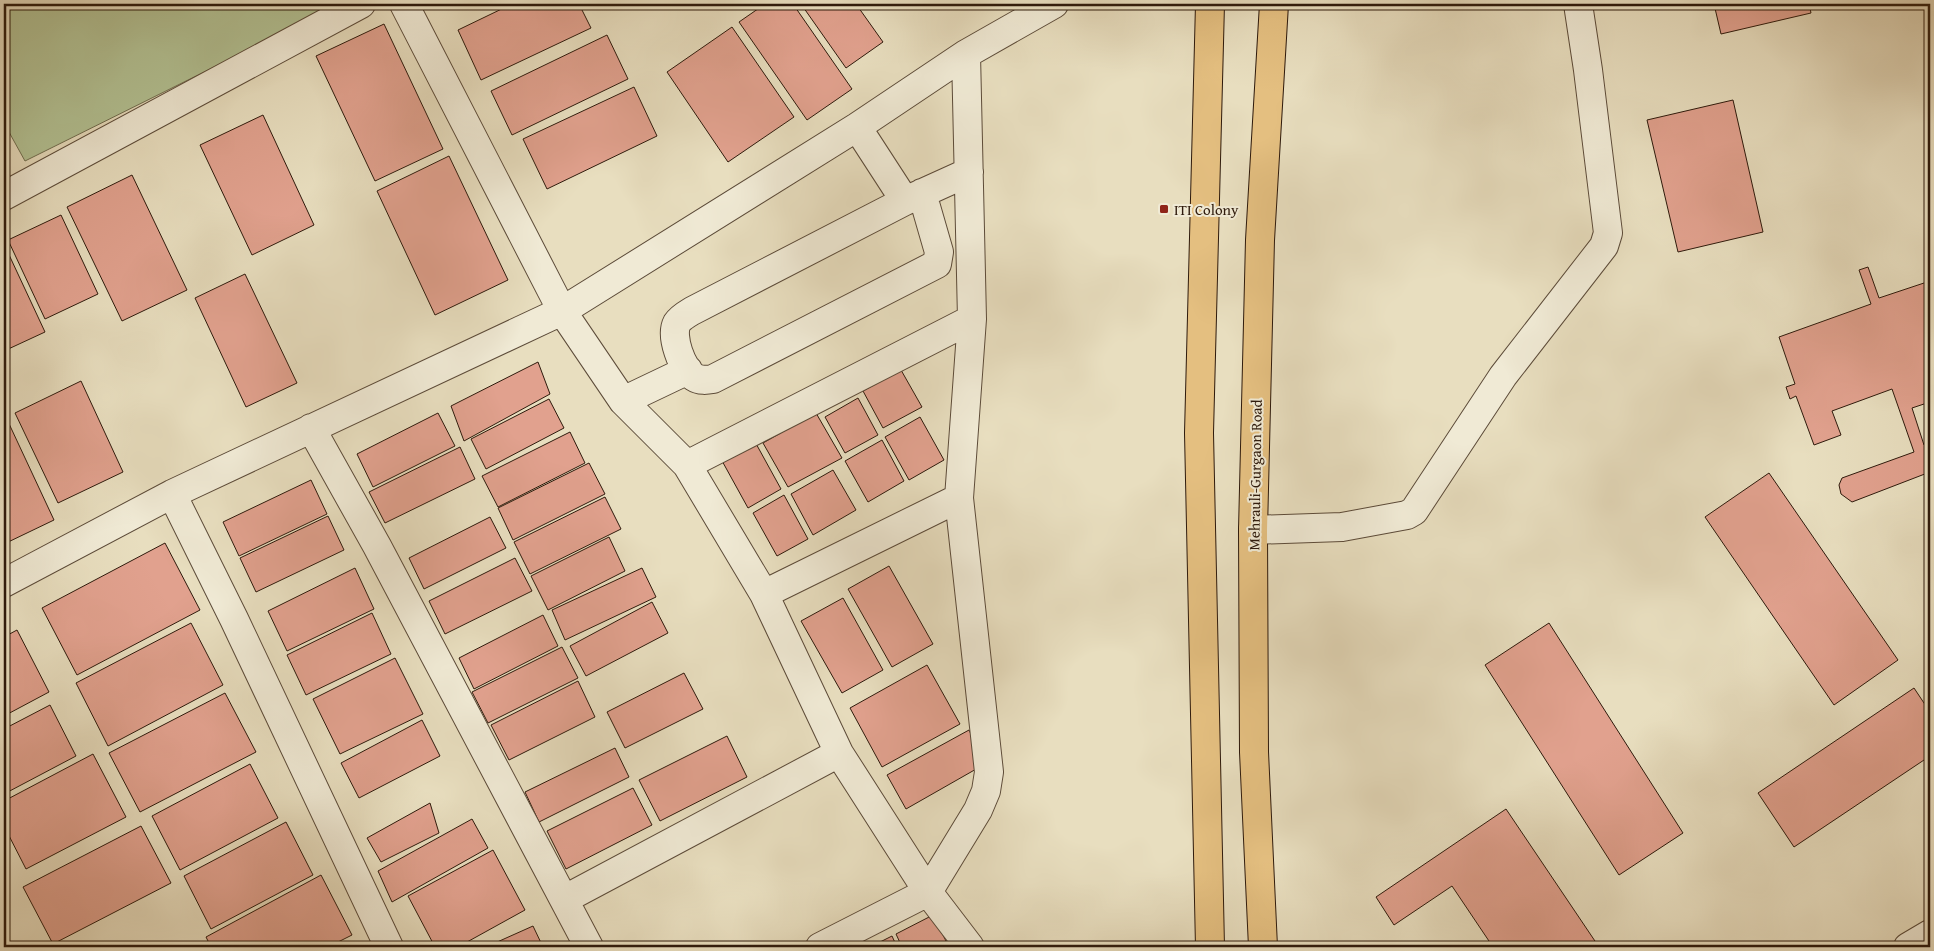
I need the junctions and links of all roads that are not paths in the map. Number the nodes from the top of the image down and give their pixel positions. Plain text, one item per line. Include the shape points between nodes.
1 (361, 4) edge
2 (404, 4) edge
3 (1054, 4) edge
4 (1210, 4) edge
5 (1274, 4) edge
6 (1578, 4) edge
7 (966, 54) junction
8 (857, 127) junction
9 (970, 172) junction
10 (4, 196) edge
11 (913, 197) junction
12 (562, 311) junction
13 (972, 319) junction
14 (688, 370) junction
15 (624, 401) junction
16 (311, 428) junction
17 (687, 466) junction
18 (172, 494) junction
19 (959, 498) junction
20 (1253, 530) junction
21 (4, 582) edge
22 (764, 594) junction
23 (839, 754) junction
24 (928, 892) junction
25 (565, 899) junction
26 (1930, 934) edge
27 (389, 947) edge
28 (589, 947) edge
29 (820, 947) edge
30 (970, 947) edge
31 (1210, 947) edge
32 (1263, 947) edge
33 (1908, 947) edge

1 - 10 street
2 - 12 street
3 - 7 street
4 - 31 main road via 1199,433
5 - 20 main road, Mehrauli-Gurgaon Road via 1260,240
6 - 20 street via 1608,233 1604,246 1503,376 1414,510 1407,515 1342,527
7 - 8 street
7 - 9 street
8 - 11 street
8 - 12 street
9 - 11 street
9 - 13 street
11 - 14 street via 678,321 675,343
11 - 14 street via 939,252 937,264 713,379 694,377
12 - 15 street
12 - 16 street
13 - 17 street
13 - 19 street
14 - 15 street
15 - 17 street
16 - 18 street
16 - 25 street
17 - 22 street
18 - 21 street
18 - 27 street
19 - 22 street
19 - 24 street via 989,772 978,810
20 - 32 main road, Mehrauli-Gurgaon Road via 1254,752
22 - 23 street
23 - 24 street
23 - 25 street
24 - 29 street
24 - 30 street
25 - 28 street
26 - 33 street

